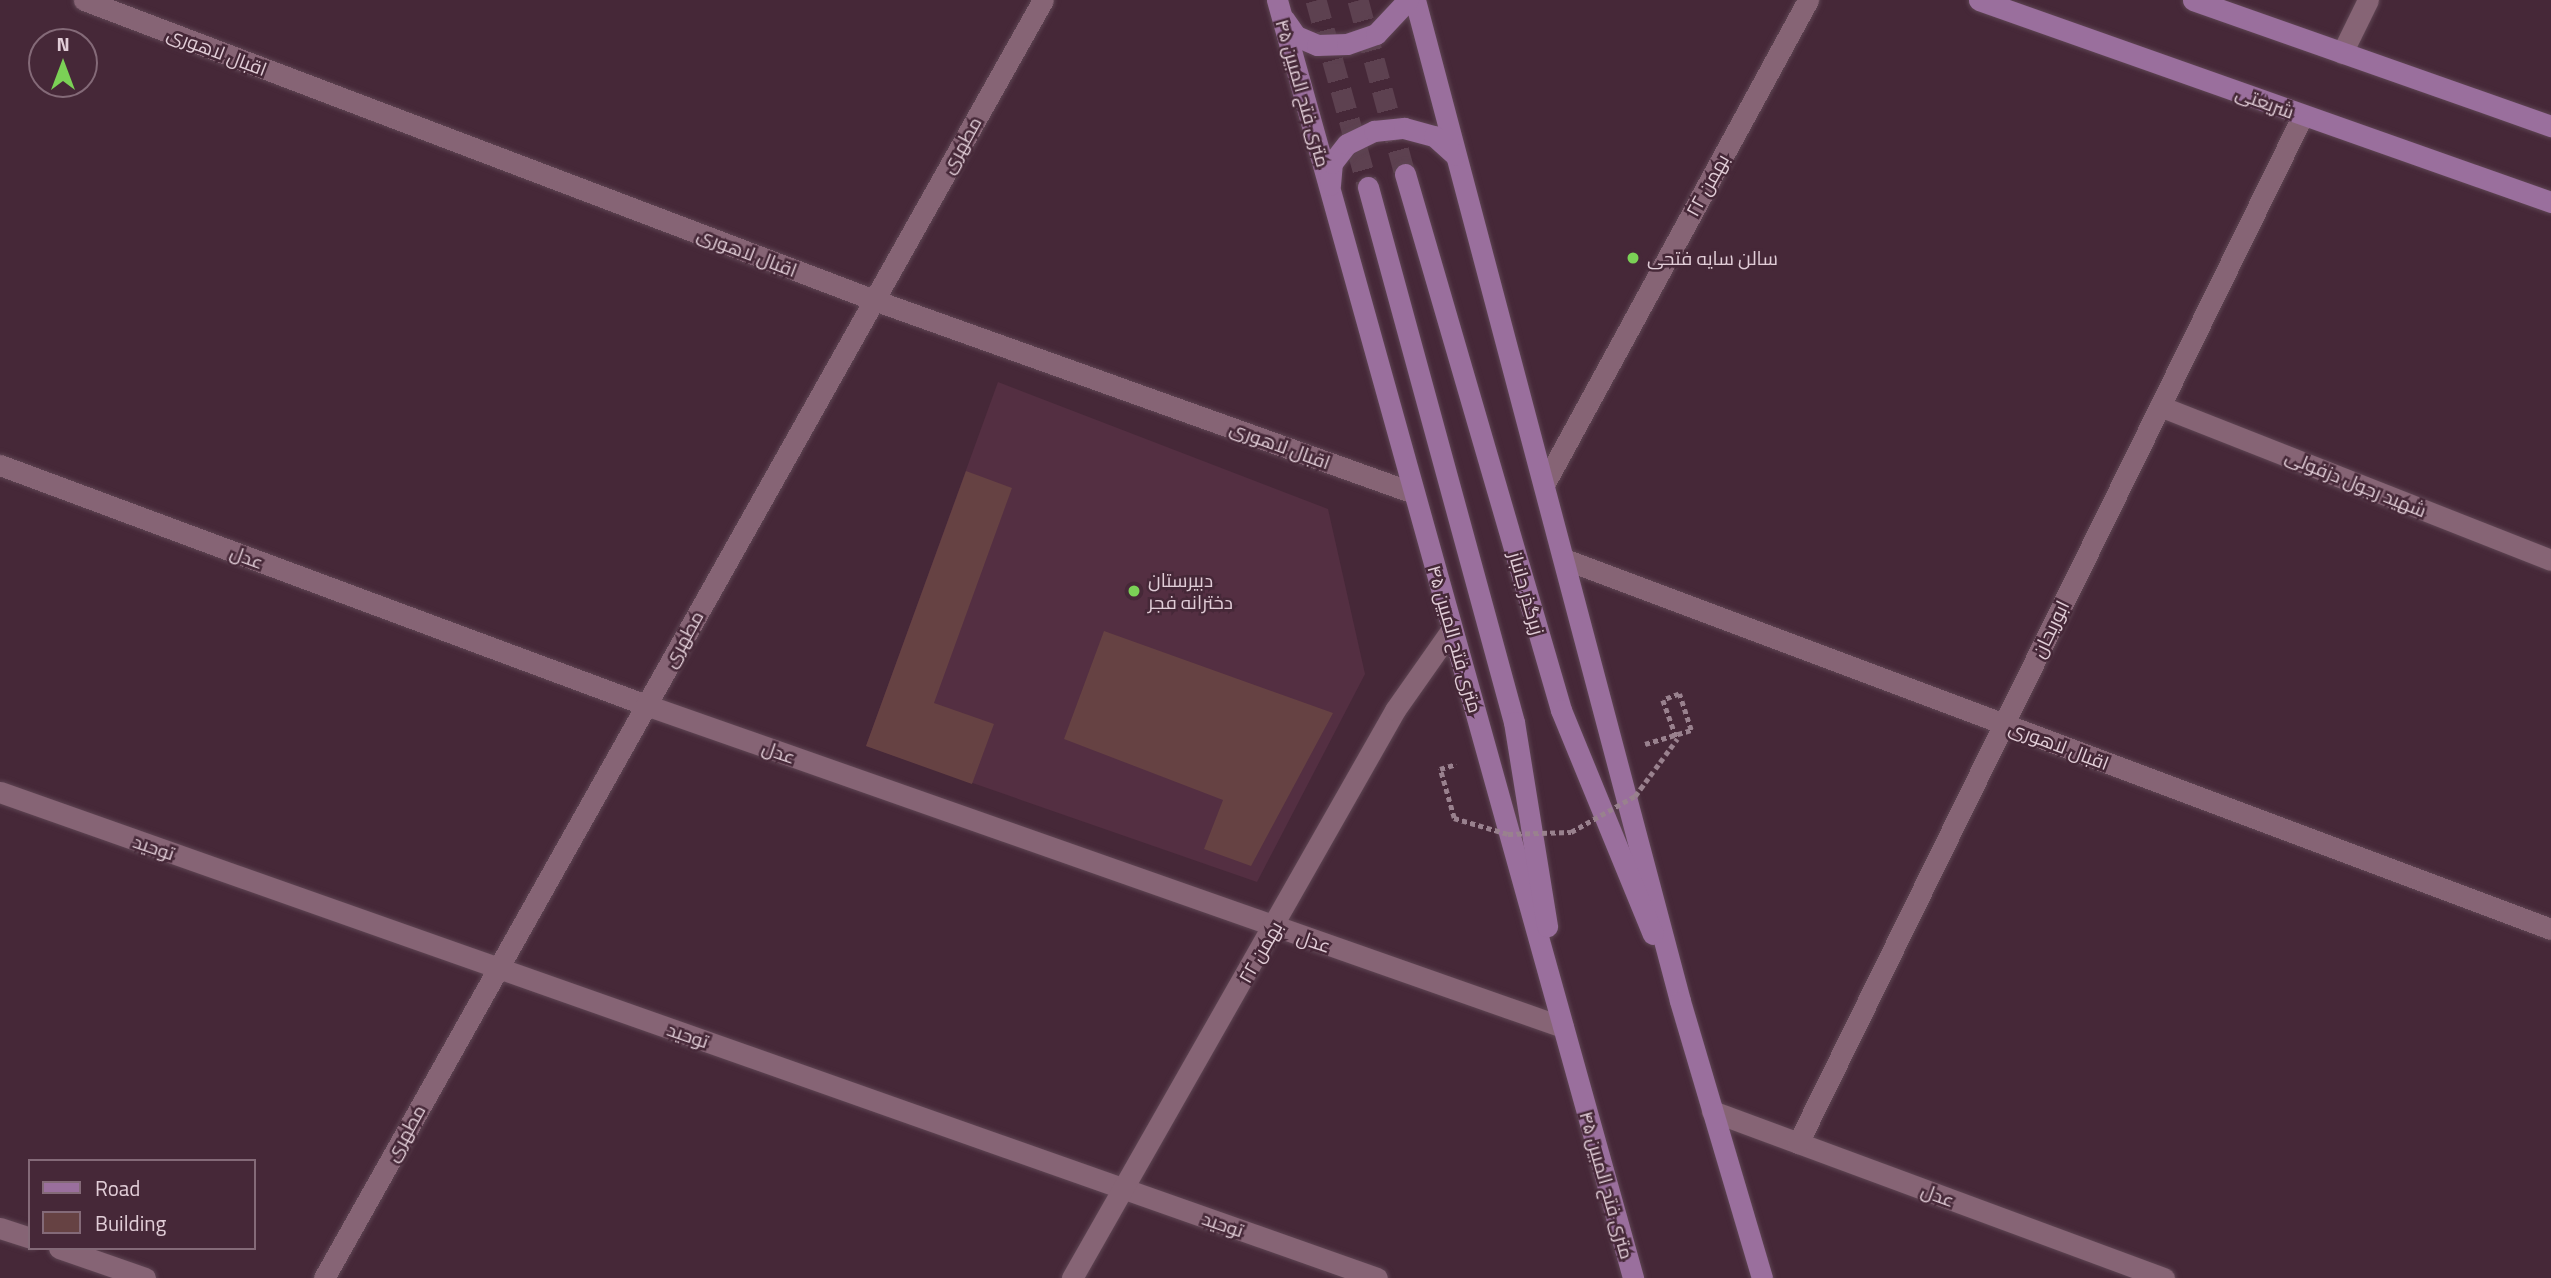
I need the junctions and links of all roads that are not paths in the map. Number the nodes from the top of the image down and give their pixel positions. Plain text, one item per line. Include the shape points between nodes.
1 (84, 0) edge
2 (1043, 0) edge
3 (1408, 0) edge
4 (1415, 0) edge
5 (1808, 0) edge
6 (1979, 0) edge
7 (2193, 0) edge
8 (2368, 0) edge
9 (1279, 7) edge
10 (2342, 53) junction
11 (2302, 115) junction
12 (2551, 126) edge
13 (1455, 155) junction
14 (1405, 174) tunnel mouth
15 (1368, 187) tunnel mouth
16 (1329, 188) junction
17 (2551, 202) edge
18 (874, 300) junction
19 (2160, 406) junction
20 (0, 465) edge
21 (1546, 481) junction
22 (1414, 493) junction
23 (1567, 560) junction
24 (2551, 560) edge
25 (1452, 629) junction
26 (646, 705) junction
27 (2004, 724) junction
28 (0, 792) edge
29 (1275, 927) junction
30 (2551, 929) edge
31 (498, 968) junction
32 (1680, 1001) junction
33 (1563, 1027) junction
34 (1712, 1111) junction
35 (1798, 1143) junction
36 (1124, 1189) junction
37 (0, 1228) edge
38 (28, 1237) edge
39 (65, 1250) edge
40 (145, 1278) edge
41 (324, 1278) edge
42 (1072, 1278) edge
43 (1377, 1278) edge
44 (1633, 1278) edge
45 (1762, 1278) edge
46 (2164, 1278) edge

1 - 18 street, اقبال لاهوری
2 - 18 street, مطهری
3 - 9 main road via 1376,34 1347,44 1317,45 1296,36
4 - 13 main road
5 - 21 street, ۲۲ بهمن
6 - 11 main road, شریعتی
7 - 10 main road
8 - 10 street
9 - 16 main road, ۴۵ متری فتح المبین
10 - 12 main road
11 - 17 main road, شریعتی
11 - 19 street, ابوریحان
13 - 16 main road via 1434,136 1404,128 1374,131 1347,144 1332,163
13 - 21 main road
14 - 32 main road, زیرگذر جانباز via 1561,710
15 - 33 main road via 1514,722
16 - 22 main road, ۴۵ متری فتح المبین
18 - 22 street, اقبال لاهوری
18 - 26 street, مطهری
19 - 24 street, شهید رجول دزفولی
19 - 27 street, ابوریحان
20 - 26 street, عدل
21 - 23 main road
22 - 25 main road, ۴۵ متری فتح المبین
23 - 27 street, اقبال لاهوری
23 - 32 main road
25 - 29 street, ۲۲ بهمن via 1395,710
25 - 33 main road, ۴۵ متری فتح المبین
26 - 29 street, عدل
26 - 31 street, مطهری
27 - 30 street, اقبال لاهوری
27 - 35 street, ابوریحان
28 - 31 street, توحید
29 - 33 street, عدل
29 - 36 street, ۲۲ بهمن
31 - 36 street, توحید
31 - 41 street, مطهری
32 - 34 main road
33 - 44 main road, ۴۵ متری فتح المبین
34 - 35 street, عدل
34 - 45 main road
35 - 46 street, عدل
36 - 42 street, ۲۲ بهمن
36 - 43 street, توحید
37 - 38 street
39 - 40 street

